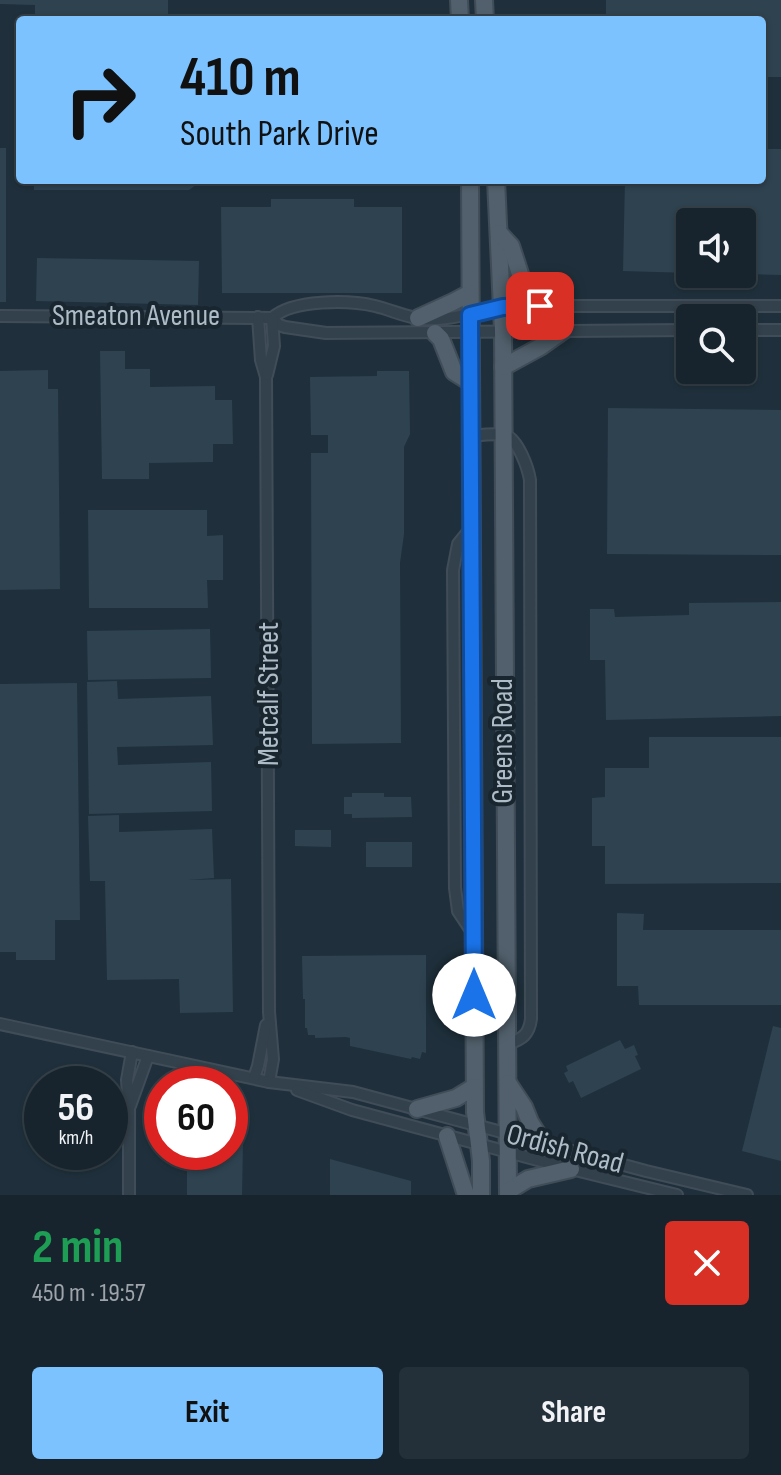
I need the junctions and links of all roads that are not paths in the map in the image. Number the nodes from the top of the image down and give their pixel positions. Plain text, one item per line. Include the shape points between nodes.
1 (470, 184) edge
2 (496, 184) edge
3 (499, 233) junction
4 (470, 293) junction
5 (540, 306) junction
6 (781, 306) edge
7 (503, 307) junction
8 (470, 315) junction
9 (0, 316) edge
10 (258, 317) junction
11 (272, 318) junction
12 (418, 318) junction
13 (503, 330) junction
14 (564, 330) junction
15 (676, 330) edge
16 (756, 330) edge
17 (781, 330) edge
18 (470, 332) junction
19 (435, 333) junction
20 (503, 367) junction
21 (266, 377) junction
22 (470, 382) junction
23 (503, 435) junction
24 (471, 436) junction
25 (507, 863) junction
26 (531, 876) junction
27 (269, 1012) junction
28 (0, 1024) edge
29 (508, 1044) junction
30 (132, 1052) junction
31 (148, 1056) junction
32 (254, 1078) junction
33 (274, 1083) junction
34 (508, 1083) junction
35 (474, 1087) junction
36 (129, 1108) junction
37 (417, 1109) junction
38 (476, 1125) junction
39 (508, 1134) junction
40 (447, 1136) junction
41 (543, 1143) junction
42 (479, 1145) junction
43 (508, 1152) junction
44 (571, 1169) junction
45 (716, 1191) edge
46 (508, 1193) edge
47 (732, 1193) edge
48 (129, 1195) edge
49 (466, 1195) edge
50 (481, 1195) edge
51 (677, 1195) edge
52 (747, 1195) edge

1 - 4 main road, Greens Road
2 - 3 main road, Greens Road
3 - 5 main road via 511,246 521,277
3 - 7 main road, Greens Road
4 - 8 main road, Greens Road
4 - 12 main road
5 - 6 street, Smeaton Avenue
5 - 7 street, Smeaton Avenue
7 - 8 street, Smeaton Avenue
7 - 13 main road, Greens Road
8 - 12 street, Smeaton Avenue
8 - 18 main road, Greens Road
9 - 10 street, Smeaton Avenue
10 - 11 street, Smeaton Avenue
10 - 21 street, Metcalf Street
11 - 12 street, Smeaton Avenue via 287,308 337,303
11 - 19 street, Smeaton Avenue via 285,327 326,333
11 - 21 street, Metcalf Street via 274,346
13 - 14 street, Smeaton Avenue
13 - 18 street, Smeaton Avenue
13 - 20 main road, Greens Road
14 - 15 street, Smeaton Avenue
14 - 20 main road
16 - 17 street
18 - 19 street, Smeaton Avenue
18 - 22 main road, Greens Road
19 - 22 main road via 454,372
20 - 23 main road, Greens Road
21 - 27 street, Metcalf Street
22 - 24 main road, Greens Road
23 - 24 street
23 - 25 main road, Greens Road
23 - 26 street, Greens Road via 513,440 530,480
24 - 35 main road, Greens Road
25 - 26 street
25 - 29 main road, Greens Road
26 - 29 street, Greens Road via 531,1019 527,1034
27 - 32 street, Metcalf Street
27 - 33 street, Metcalf Street
28 - 30 street
29 - 34 main road, Greens Road
30 - 31 street
30 - 36 street
31 - 32 street
31 - 36 street
32 - 33 street
33 - 37 street, Ordish Road via 353,1092
33 - 40 street, Ordish Road
34 - 39 main road, Greens Road
34 - 41 main road
35 - 37 main road
35 - 38 main road, Greens Road
36 - 48 street
37 - 38 street, Ordish Road
38 - 39 street, Ordish Road
38 - 42 main road, Greens Road
39 - 41 street, Ordish Road
39 - 43 main road, Greens Road
40 - 42 street, Ordish Road
40 - 49 main road
41 - 45 street, Ordish Road
42 - 43 street, Ordish Road
42 - 50 main road, Greens Road
43 - 44 street, Ordish Road
43 - 46 main road, Greens Road
44 - 46 main road via 528,1179
44 - 51 street, Ordish Road
45 - 47 street, Ordish Road
47 - 52 street, Ordish Road

